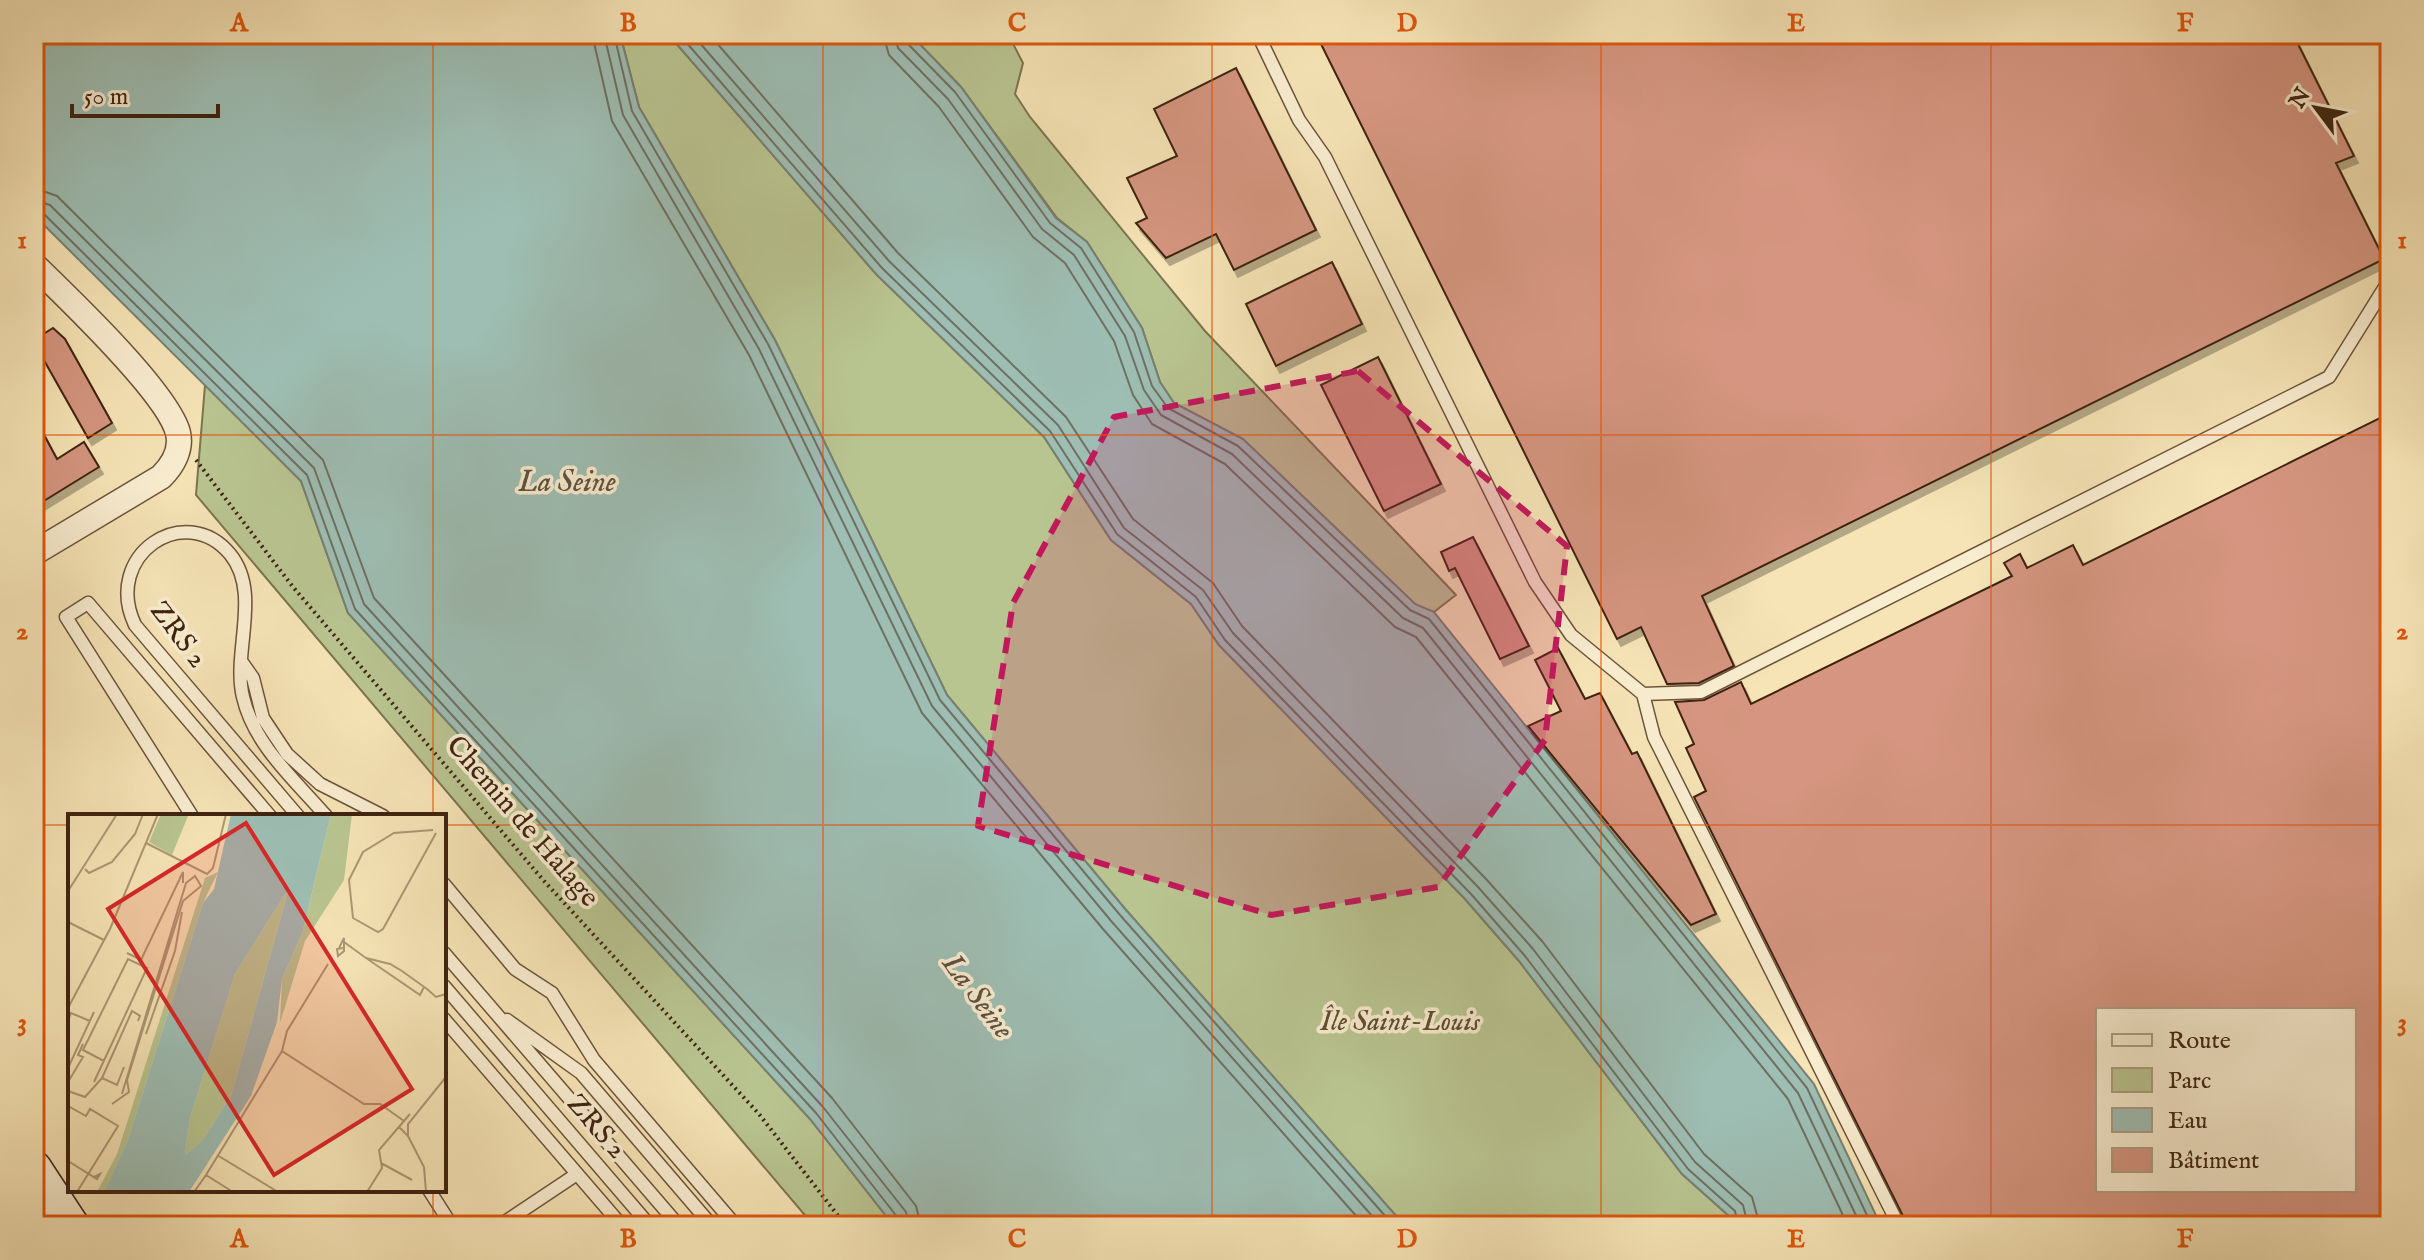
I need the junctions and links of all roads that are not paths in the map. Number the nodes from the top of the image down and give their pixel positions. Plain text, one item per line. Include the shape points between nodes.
1 (1260, 37) edge
2 (34, 265) edge
3 (2390, 279) edge
4 (34, 553) edge
5 (239, 659) junction
6 (1643, 694) junction
7 (191, 814) edge
8 (268, 814) edge
9 (296, 814) edge
10 (324, 814) edge
11 (379, 814) edge
12 (446, 886) edge
13 (446, 955) edge
14 (446, 988) edge
15 (495, 1012) junction
16 (446, 1021) edge
17 (34, 1168) edge
18 (577, 1174) junction
19 (430, 1192) edge
20 (34, 1196) edge
21 (54, 1226) edge
22 (72, 1226) edge
23 (452, 1226) edge
24 (499, 1226) edge
25 (622, 1226) edge
26 (650, 1226) edge
27 (679, 1226) edge
28 (712, 1226) edge
29 (736, 1226) edge
30 (1899, 1226) edge

1 - 6 lane via 1535,582 1571,635
2 - 4 street via 161,398 178,435 174,464 161,477
3 - 6 lane via 2329,377 1701,692
5 - 9 lane, ZRS 2 via 243,576 230,554 191,533 154,541 142,550 126,596 135,625
5 - 10 lane, ZRS 2 via 242,694 257,735
5 - 11 lane via 253,678 263,718 287,754 320,784
6 - 30 lane via 1654,737
7 - 8 lane via 66,617 88,603
12 - 29 lane via 515,969 552,993 594,1060
13 - 15 lane, ZRS 2
14 - 26 lane, ZRS 2
15 - 27 lane, ZRS 2
15 - 28 lane, ZRS 2 via 581,1073
16 - 18 lane
17 - 22 main road
18 - 24 lane
18 - 25 lane
19 - 23 lane
20 - 21 main road

